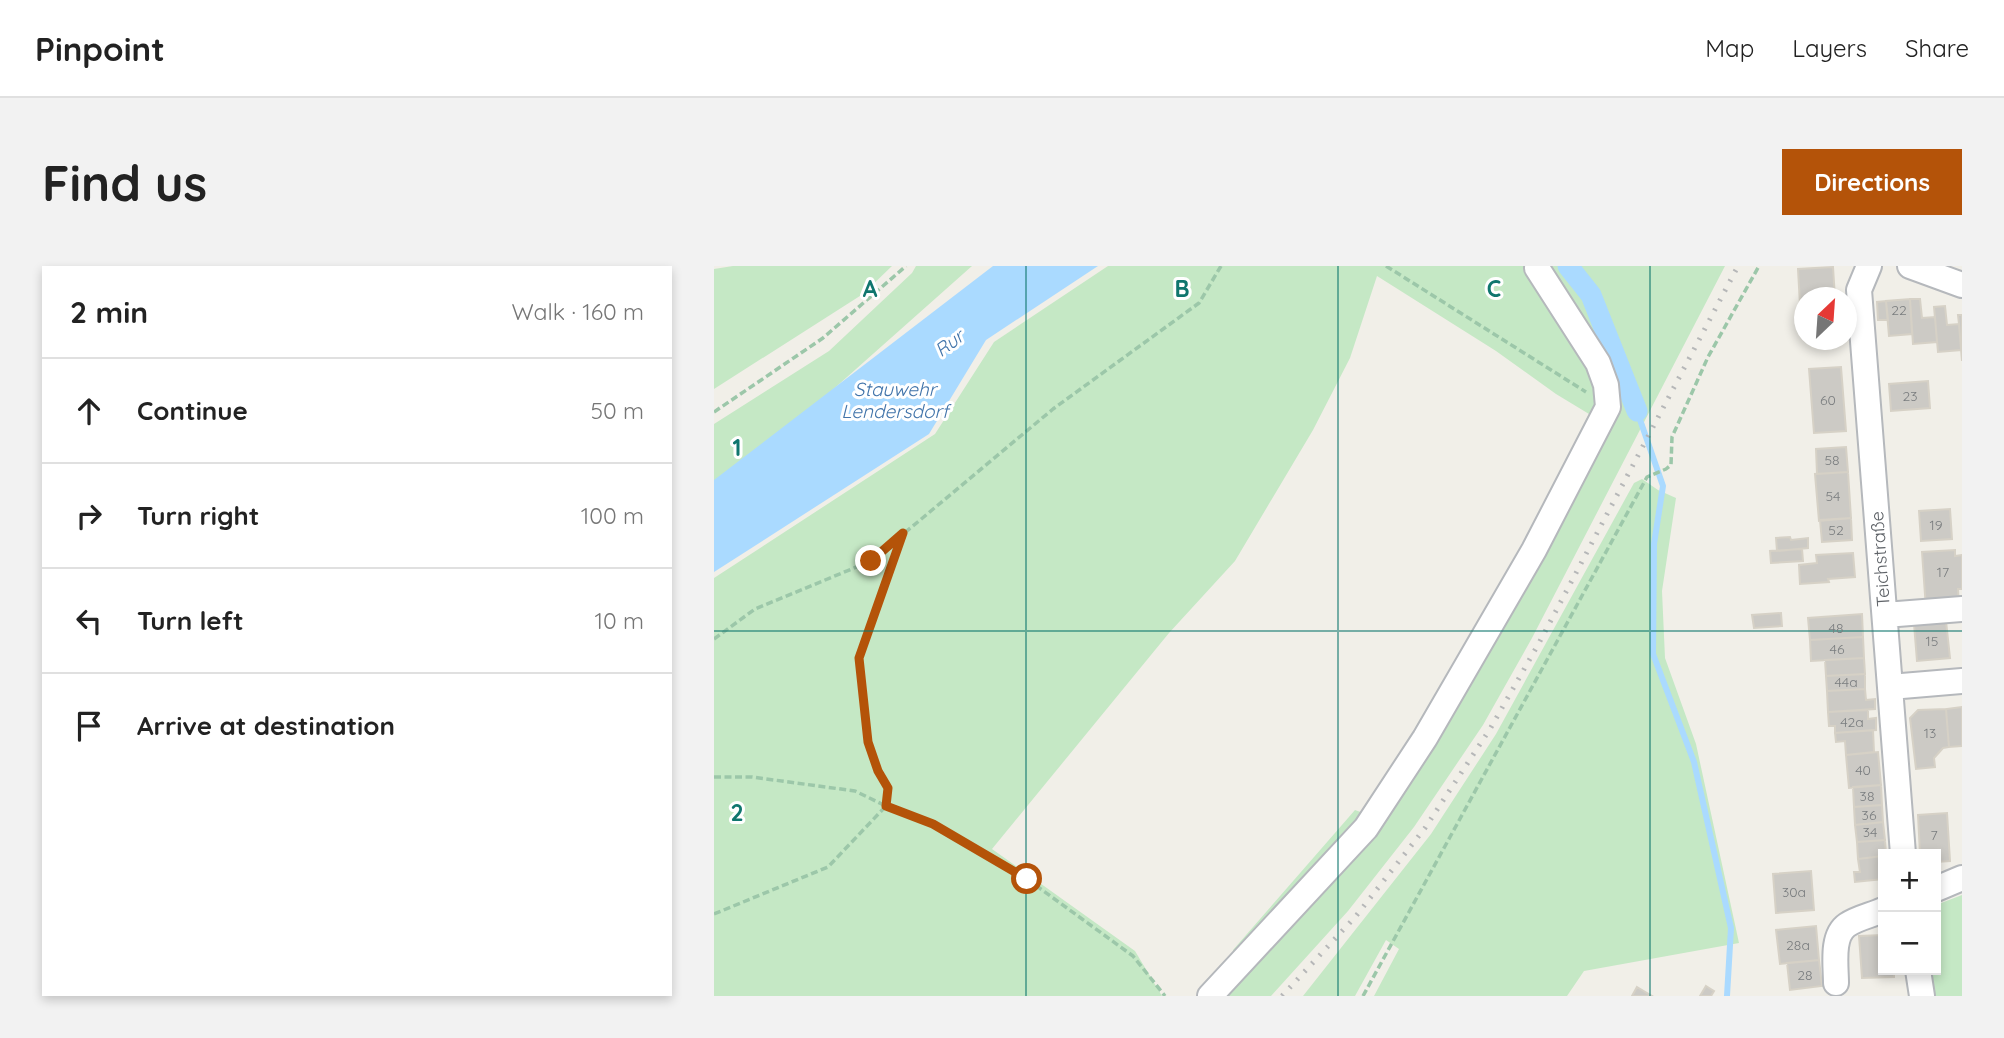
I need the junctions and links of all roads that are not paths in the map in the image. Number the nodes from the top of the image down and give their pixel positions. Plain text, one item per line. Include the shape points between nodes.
1 (1869, 266) edge
2 (1910, 266) edge
3 (1537, 268) dead end
4 (1962, 285) edge
5 (1962, 609) edge
6 (1885, 615) junction
7 (1962, 681) edge
8 (1890, 687) junction
9 (1903, 849) edge
10 (1962, 878) edge
11 (1941, 887) edge
12 (1878, 912) edge
13 (1919, 975) edge
14 (1836, 983) dead end
15 (1210, 996) edge
16 (1922, 996) edge

1 - 6 street, Teichstraße via 1859,290
2 - 4 street
3 - 15 street via 1598,363 1608,407 1534,550 1425,738 1366,828
5 - 6 street
6 - 8 street, Teichstraße
7 - 8 street
8 - 9 street, Teichstraße
10 - 11 street
12 - 14 street via 1846,926 1838,938
13 - 16 street

